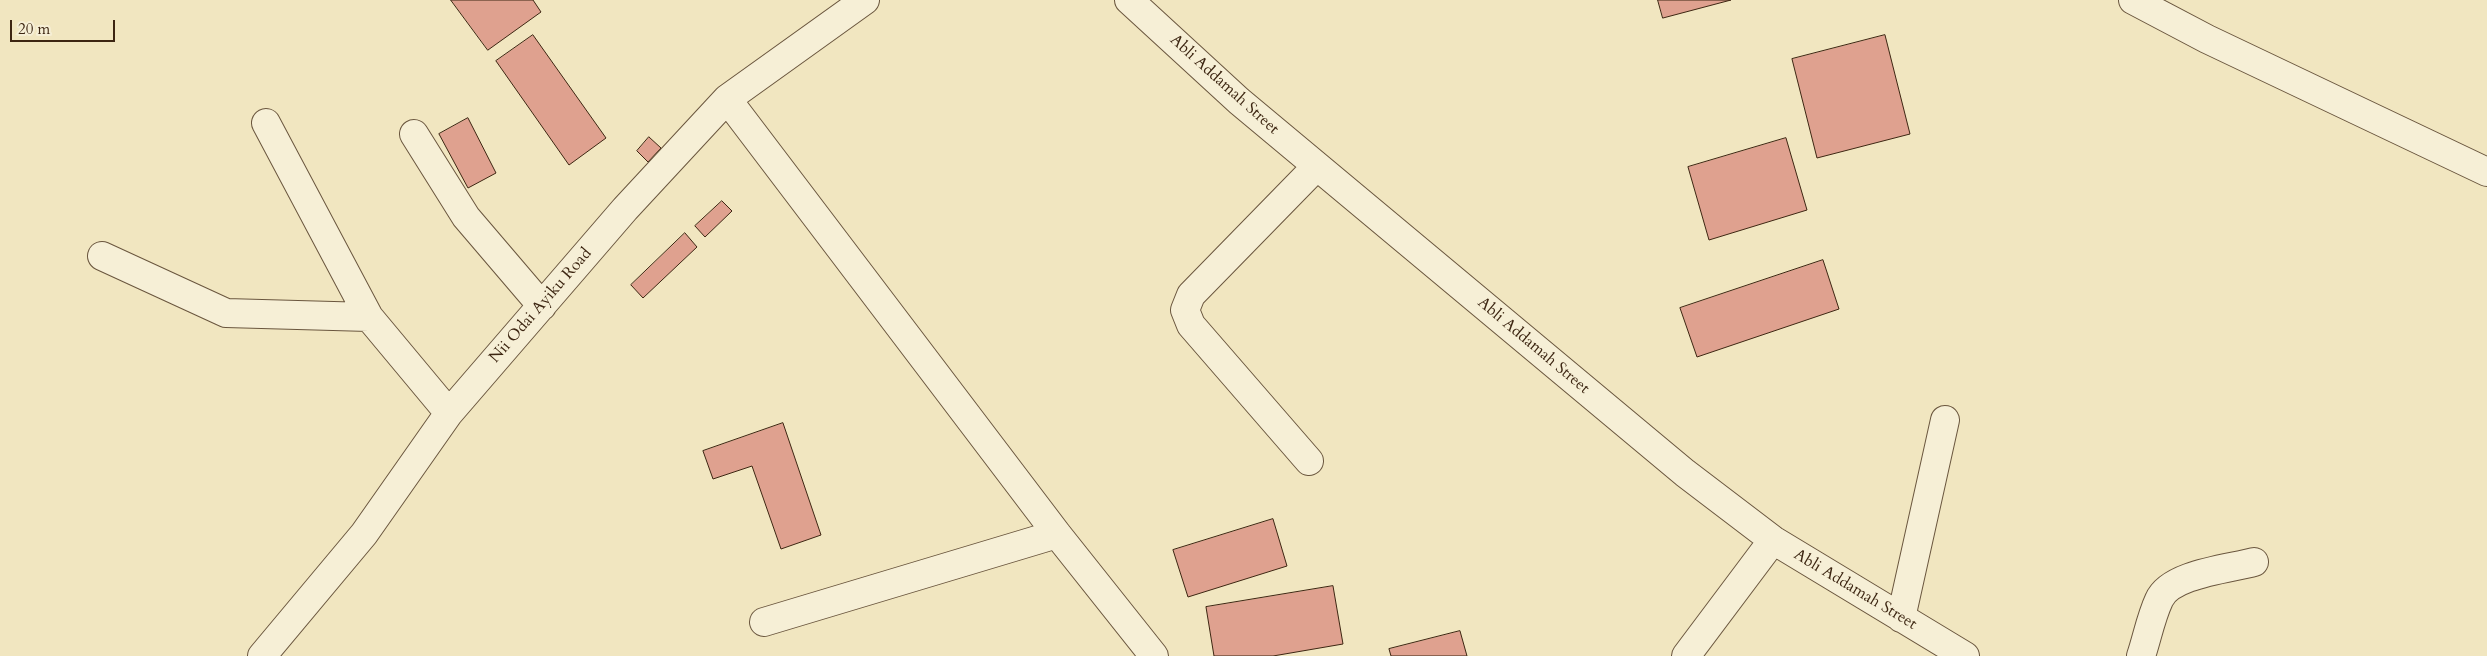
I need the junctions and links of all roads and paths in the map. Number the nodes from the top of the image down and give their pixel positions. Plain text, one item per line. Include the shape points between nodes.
1 (865, 0) edge
2 (1129, 0) edge
3 (2133, 0) edge
4 (727, 99) junction
5 (266, 123) dead end
6 (414, 134) dead end
7 (1317, 166) junction
8 (2487, 172) edge
9 (102, 256) dead end
10 (542, 306) junction
11 (369, 317) junction
12 (450, 413) junction
13 (1945, 420) dead end
14 (1309, 461) dead end
15 (1057, 534) junction
16 (1773, 540) junction
17 (2254, 562) dead end
18 (1901, 618) junction
19 (764, 622) dead end
20 (262, 656) edge
21 (1154, 656) edge
22 (1686, 656) edge
23 (1964, 656) edge
24 (2141, 656) edge

1 - 4 street, Nii Odai Ayiku Road
2 - 7 street, Abli Addamah Street via 1239,101
3 - 8 street via 2207,39
4 - 10 street, Nii Odai Ayiku Road via 625,209
4 - 15 street
5 - 11 street
6 - 10 street via 466,217
7 - 14 street via 1191,295 1185,310 1191,326
7 - 16 street, Abli Addamah Street via 1685,473
9 - 11 street via 226,313
10 - 12 street, Nii Odai Ayiku Road
11 - 12 street
12 - 20 street, Nii Odai Ayiku Road via 364,534
13 - 18 street
15 - 19 street
15 - 21 street
16 - 18 street, Abli Addamah Street
16 - 22 street
17 - 24 street via 2178,581 2167,588 2159,599
18 - 23 street, Abli Addamah Street

